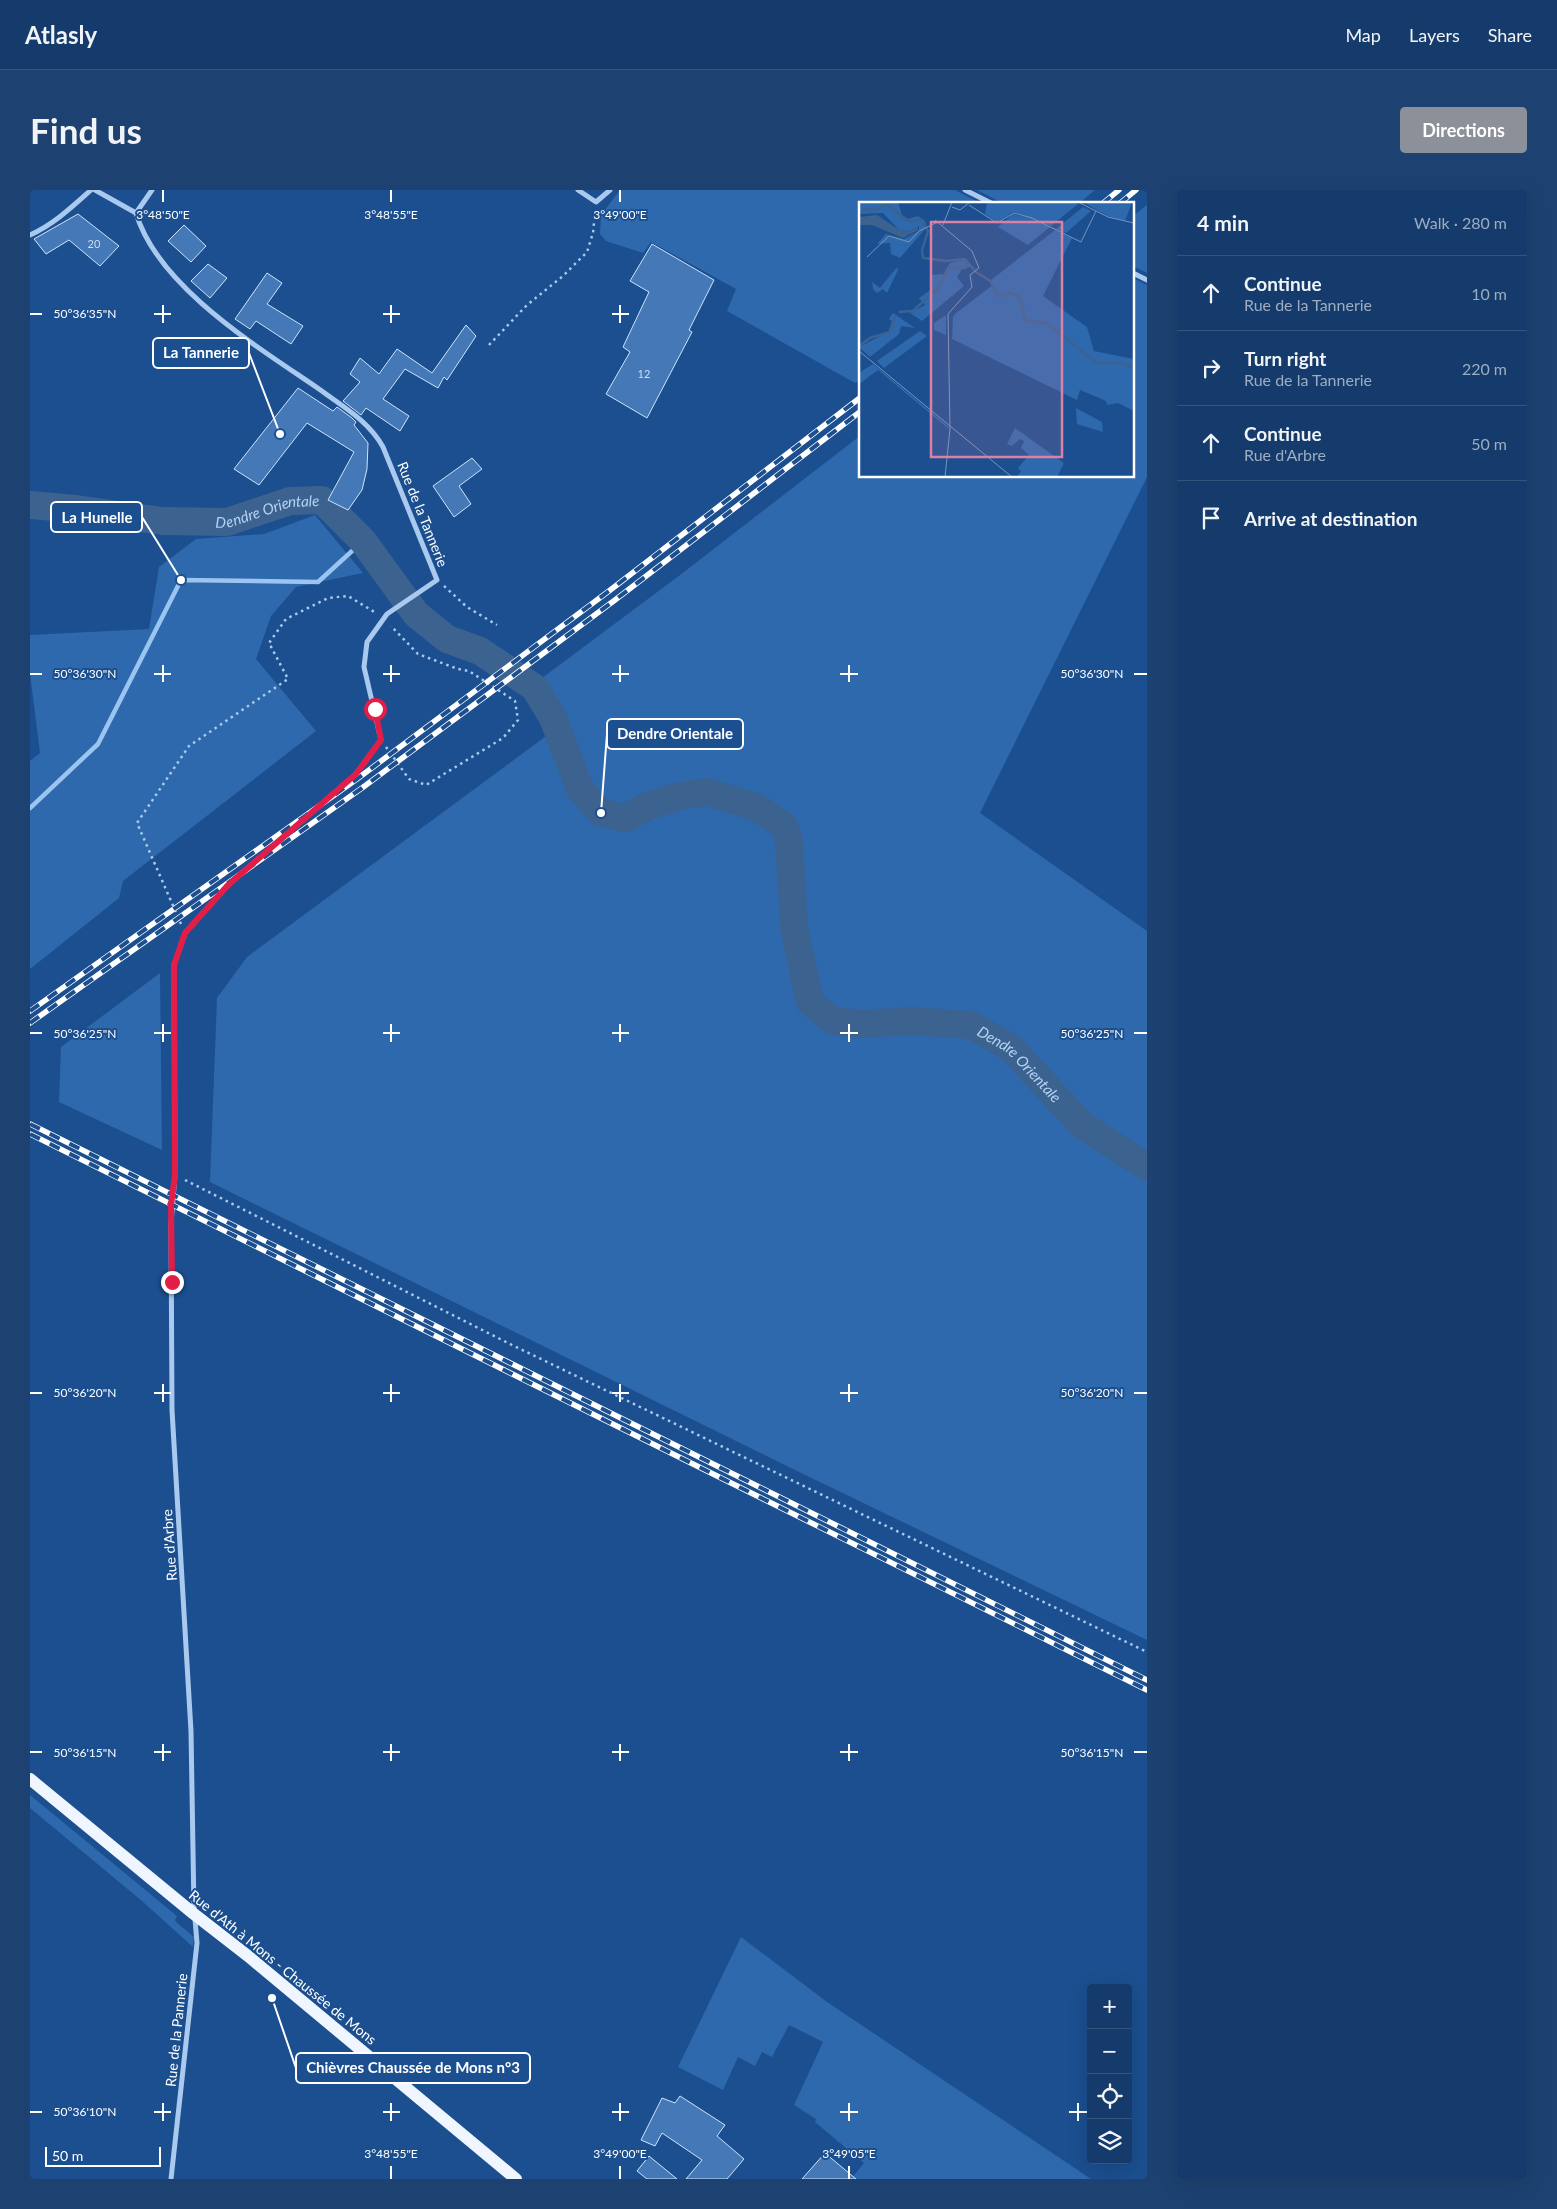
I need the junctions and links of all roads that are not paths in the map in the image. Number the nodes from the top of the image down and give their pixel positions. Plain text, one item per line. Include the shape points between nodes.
1 (93, 190) edge
2 (152, 190) edge
3 (578, 190) edge
4 (610, 190) edge
5 (966, 190) edge
6 (989, 202) edge
7 (136, 214) junction
8 (30, 235) edge
9 (1134, 274) edge
10 (1147, 280) edge
11 (175, 1175) joint
12 (30, 1778) edge
13 (194, 1914) junction
14 (171, 2179) edge
15 (516, 2179) edge

1 - 7 street
1 - 8 street via 63,215
2 - 7 street
3 - 4 street via 596,202
5 - 6 street
7 - 11 street, Rue de la Tannerie via 148,242 198,301 349,410 377,435 437,580 385,617 367,642 364,667 381,740 356,774 228,885 185,933 174,965
9 - 10 street
11 - 13 street, Rue d'Arbre via 171,1223 172,1410 190,1701
12 - 13 main road, Rue d'Ath à Mons - Chaussée de Mons
13 - 14 street, Rue de la Pannerie via 197,1944
13 - 15 main road, Rue d'Ath à Mons - Chaussée de Mons

